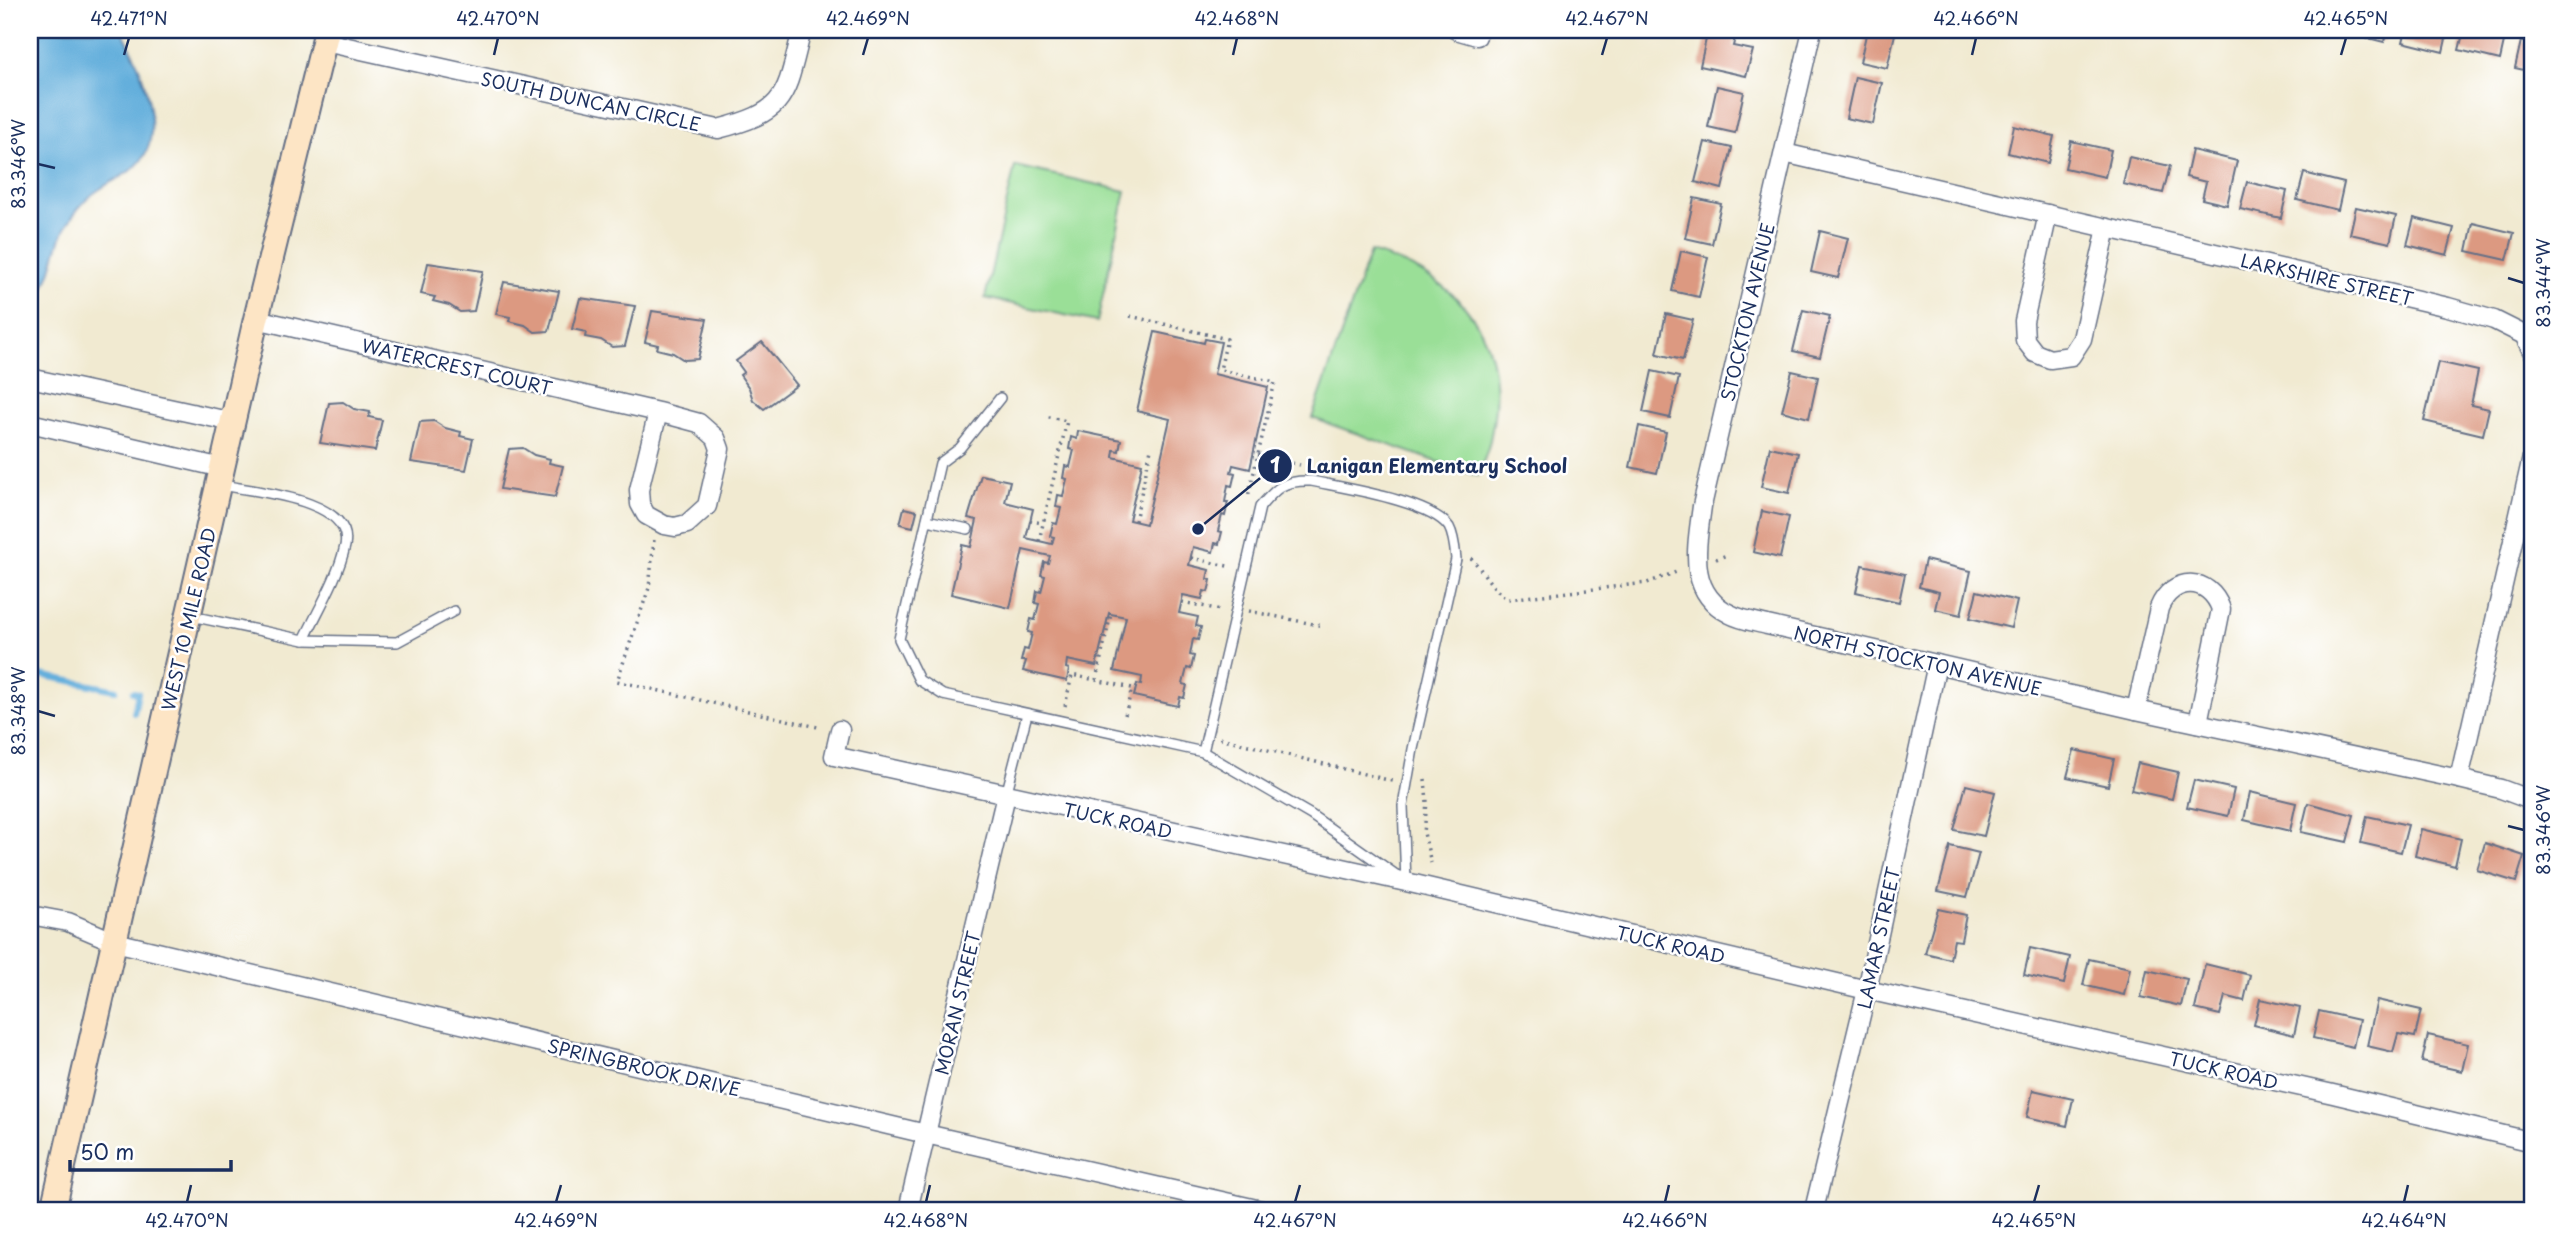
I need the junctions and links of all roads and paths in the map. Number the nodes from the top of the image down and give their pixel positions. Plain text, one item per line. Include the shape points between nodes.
1 (802, 30) edge
2 (1457, 30) edge
3 (1812, 30) edge
4 (326, 36) edge
5 (1477, 36) dead end
6 (1784, 153) junction
7 (2048, 214) junction
8 (2107, 228) junction
9 (1130, 316) dead end
10 (256, 319) junction
11 (2533, 353) edge
12 (30, 378) edge
13 (1000, 398) dead end
14 (657, 412) junction
15 (1045, 416) dead end
16 (233, 422) junction
17 (30, 423) edge
18 (1151, 449) dead end
19 (2533, 453) edge
20 (1258, 455) junction
21 (1311, 468) dead end
22 (220, 476) junction
23 (1246, 505) dead end
24 (927, 520) junction
25 (656, 521) junction
26 (1030, 521) dead end
27 (1135, 521) dead end
28 (1043, 523) junction
29 (968, 529) dead end
30 (1039, 541) dead end
31 (1471, 551) dead end
32 (1727, 555) dead end
33 (1191, 558) dead end
34 (1471, 558) junction
35 (1696, 565) junction
36 (1468, 571) dead end
37 (1229, 578) dead end
38 (1706, 594) joint
39 (1224, 599) dead end
40 (1222, 610) dead end
41 (454, 611) dead end
42 (1111, 614) dead end
43 (189, 616) junction
44 (304, 640) junction
45 (1937, 664) junction
46 (1096, 680) junction
47 (1077, 708) dead end
48 (2136, 710) junction
49 (1027, 714) junction
50 (1112, 716) dead end
51 (2198, 723) junction
52 (840, 731) joint
53 (1208, 734) junction
54 (1203, 752) junction
55 (1424, 768) dead end
56 (2459, 779) junction
57 (1407, 785) junction
58 (1426, 790) junction
59 (1006, 795) junction
60 (2533, 801) edge
61 (1431, 863) dead end
62 (1406, 883) junction
63 (30, 915) edge
64 (115, 942) junction
65 (1867, 990) junction
66 (926, 1134) junction
67 (2533, 1142) edge
68 (53, 1210) edge
69 (908, 1210) edge
70 (1261, 1210) edge
71 (1814, 1210) edge

1 - 4 street, SOUTH DUNCAN CIRCLE via 782,99 765,113 718,129
2 - 5 street
3 - 6 street, STOCKTON AVENUE
4 - 10 street, WEST 10 MILE ROAD
6 - 7 street, LARKSHIRE STREET
6 - 35 street, STOCKTON AVENUE via 1702,506
7 - 8 street, LARKSHIRE STREET
7 - 8 street via 2024,321 2025,340 2035,353 2050,359 2071,355 2082,339
8 - 11 street, LARKSHIRE STREET via 2494,320 2524,335
9 - 20 path via 1227,339 1220,370 1275,382
10 - 14 street, WATERCREST COURT
10 - 16 street, WEST 10 MILE ROAD
12 - 16 street
13 - 24 lane via 960,448 940,463
14 - 25 street via 639,490 646,515
14 - 25 street, WATERCREST COURT via 699,423 716,438 720,449 707,506 698,517 675,527
15 - 28 path via 1067,421
16 - 22 street, WEST 10 MILE ROAD
17 - 22 street
18 - 27 path
19 - 56 street
20 - 21 path
20 - 23 path
22 - 43 street, WEST 10 MILE ROAD
22 - 44 lane via 318,506 339,520 346,543
24 - 29 lane
24 - 49 lane via 899,639 907,659 919,680 932,690
25 - 52 path via 649,588 617,681
26 - 28 path
28 - 30 path
31 - 34 path
32 - 35 path
33 - 37 path via 1232,566
34 - 35 path via 1508,599 1647,583
34 - 36 path
35 - 38 street, STOCKTON AVENUE
38 - 45 street, NORTH STOCKTON AVENUE via 1731,615
39 - 40 path
41 - 44 lane via 397,642
42 - 46 path
43 - 44 lane
43 - 64 street, WEST 10 MILE ROAD
45 - 48 street, NORTH STOCKTON AVENUE
45 - 65 street, LAMAR STREET
46 - 47 path via 1070,675 1065,706
46 - 50 path via 1133,689 1124,719
48 - 51 street, NORTH STOCKTON AVENUE
48 - 51 street via 2164,597 2173,587 2196,584 2210,592 2221,609
49 - 54 lane
49 - 59 lane
51 - 56 street, NORTH STOCKTON AVENUE
52 - 59 street, TUCK ROAD via 834,756
53 - 54 lane
53 - 57 path
53 - 57 lane via 1260,507 1278,487 1311,481 1416,505 1434,513 1451,530 1456,559
54 - 62 lane via 1311,816
55 - 58 path
56 - 60 street, NORTH STOCKTON AVENUE
57 - 58 path
57 - 62 lane via 1403,806
58 - 61 path via 1424,833
59 - 62 street, TUCK ROAD
59 - 66 street, MORAN STREET
62 - 65 street, TUCK ROAD
63 - 64 street, SPRINGBROOK DRIVE via 68,922
64 - 66 street, SPRINGBROOK DRIVE
64 - 68 street, WEST 10 MILE ROAD
65 - 67 street, TUCK ROAD
65 - 71 street, LAMAR STREET
66 - 69 street, MORAN STREET
66 - 70 street, SPRINGBROOK DRIVE

